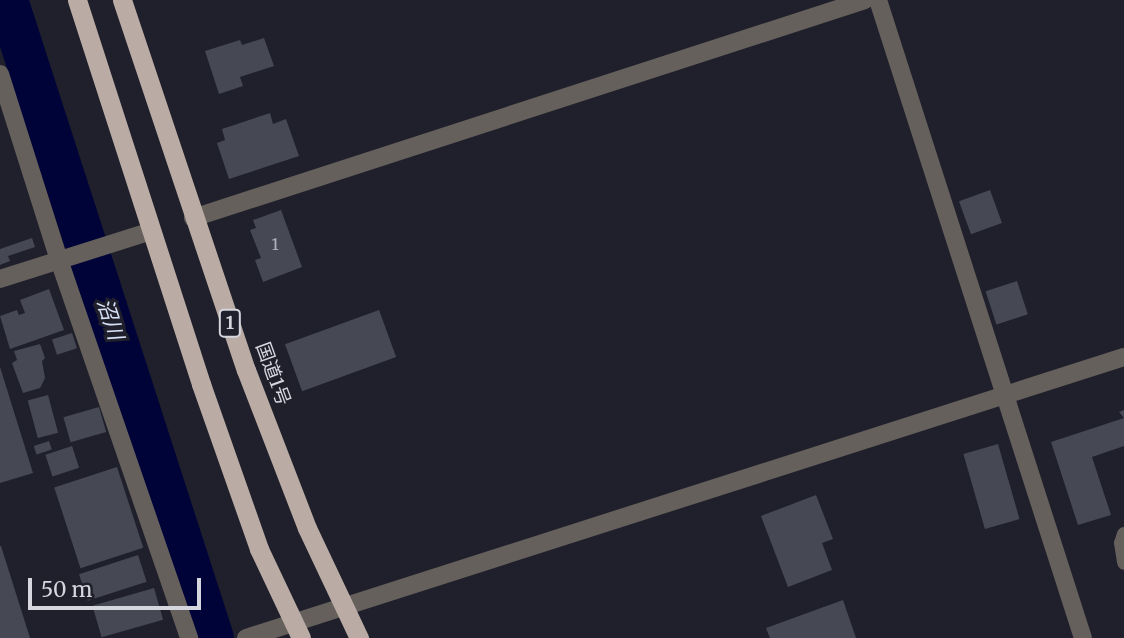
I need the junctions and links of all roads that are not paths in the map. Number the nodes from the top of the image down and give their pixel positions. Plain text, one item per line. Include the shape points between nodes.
1 (77, 0) edge
2 (122, 0) edge
3 (864, 0) edge
4 (878, 0) edge
5 (0, 75) edge
6 (193, 218) junction
7 (151, 231) junction
8 (64, 258) junction
9 (0, 279) edge
10 (1124, 357) edge
11 (1006, 394) junction
12 (1124, 534) edge
13 (1124, 563) edge
14 (344, 607) junction
15 (297, 630) edge
16 (189, 638) edge
17 (246, 638) edge
18 (359, 638) edge
19 (1083, 638) edge

1 - 7 highway
2 - 6 highway, 国道1号 / 1
3 - 6 street
4 - 11 street
5 - 8 street
6 - 14 highway, 国道1号 / 1 via 302,516
7 - 8 street
7 - 15 highway via 259,548
8 - 9 street
8 - 16 street
10 - 11 street
11 - 14 street
11 - 19 street
12 - 13 lane
14 - 15 street
14 - 18 highway, 国道1号 / 1
15 - 17 street

